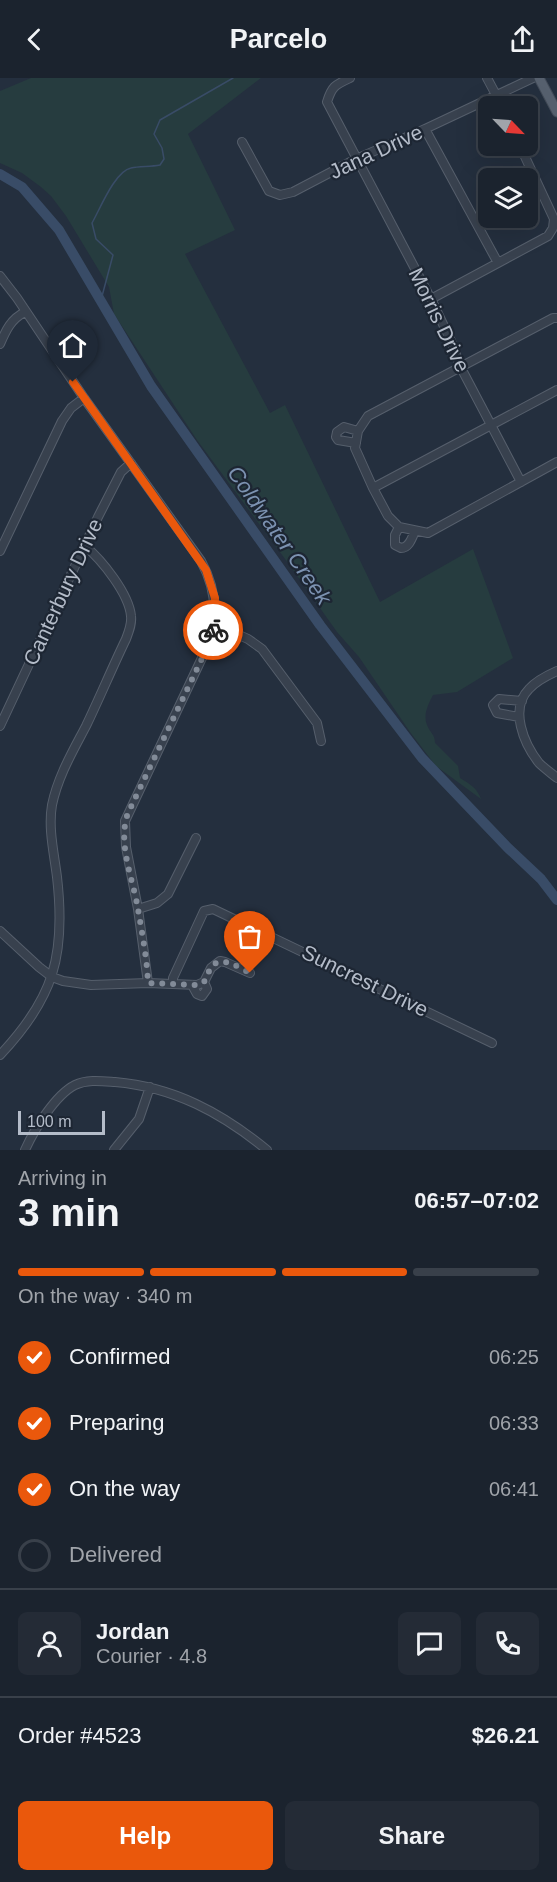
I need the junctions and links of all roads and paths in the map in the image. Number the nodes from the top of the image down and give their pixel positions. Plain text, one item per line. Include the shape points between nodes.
1 (350, 78) edge
2 (487, 78) edge
3 (533, 78) edge
4 (539, 78) edge
5 (496, 95) junction
6 (557, 112) edge
7 (425, 129) junction
8 (242, 142) dead end
9 (525, 156) edge
10 (356, 159) junction
11 (498, 262) junction
12 (0, 276) edge
13 (431, 299) junction
14 (25, 312) junction
15 (557, 318) edge
16 (0, 344) edge
17 (460, 366) junction
18 (557, 390) edge
19 (84, 398) junction
20 (491, 425) junction
21 (358, 431) junction
22 (356, 443) junction
23 (557, 462) edge
24 (131, 463) junction
25 (521, 482) junction
26 (373, 488) junction
27 (402, 528) junction
28 (415, 531) junction
29 (85, 546) junction
30 (0, 551) edge
31 (213, 630) junction
32 (557, 670) edge
33 (522, 701) junction
34 (519, 717) junction
35 (0, 726) edge
36 (321, 741) dead end
37 (557, 778) edge
38 (196, 838) dead end
39 (138, 909) junction
40 (0, 931) edge
41 (250, 973) dead end
42 (52, 977) junction
43 (204, 982) junction
44 (148, 983) junction
45 (173, 984) junction
46 (192, 985) junction
47 (492, 1043) dead end
48 (0, 1055) edge
49 (150, 1087) junction
50 (26, 1150) edge
51 (114, 1150) edge
52 (267, 1150) edge

1 - 10 street, Morris Drive via 335,84 327,102
2 - 5 street
3 - 5 street, Jana Drive
4 - 6 main road
5 - 7 street, Jana Drive
7 - 10 street, Jana Drive
7 - 11 street
8 - 10 street, Jana Drive via 262,182 269,191 280,195
9 - 11 street via 554,219 553,228 548,236
10 - 13 street, Morris Drive
11 - 13 street
12 - 14 street
13 - 17 street, Morris Drive
14 - 16 street via 8,326
14 - 19 street
15 - 17 street
17 - 20 street, Morris Drive
17 - 21 street via 368,416
18 - 20 street
19 - 24 street
19 - 30 street via 62,422
20 - 25 street, Morris Drive
20 - 26 street
21 - 22 street
21 - 22 street via 344,427 336,437
22 - 26 street via 356,455
23 - 25 street
24 - 29 street, Canterbury Drive via 121,472
24 - 31 street via 206,570 215,598
25 - 28 street via 428,533
26 - 27 street via 388,516
27 - 28 street
27 - 28 street via 394,541 401,548 409,544
29 - 35 street, Canterbury Drive
29 - 42 street via 120,589 132,618 54,798 51,833 61,926
31 - 36 street via 239,635 262,649 317,723
31 - 39 street via 125,821
32 - 33 street via 528,690
33 - 34 street
33 - 34 street via 499,699 493,705 496,713
34 - 37 street via 525,740 539,763
38 - 39 street via 168,894 163,900
39 - 44 street
40 - 42 street
41 - 43 street via 220,961
42 - 44 street via 91,985
42 - 48 street via 32,1017
43 - 46 street
43 - 46 street via 207,989 202,996
44 - 45 street
45 - 46 street
45 - 47 street, Suncrest Drive via 204,911 213,909
49 - 50 street via 103,1081 74,1085 41,1122
49 - 51 street via 139,1119
49 - 52 street via 210,1110

